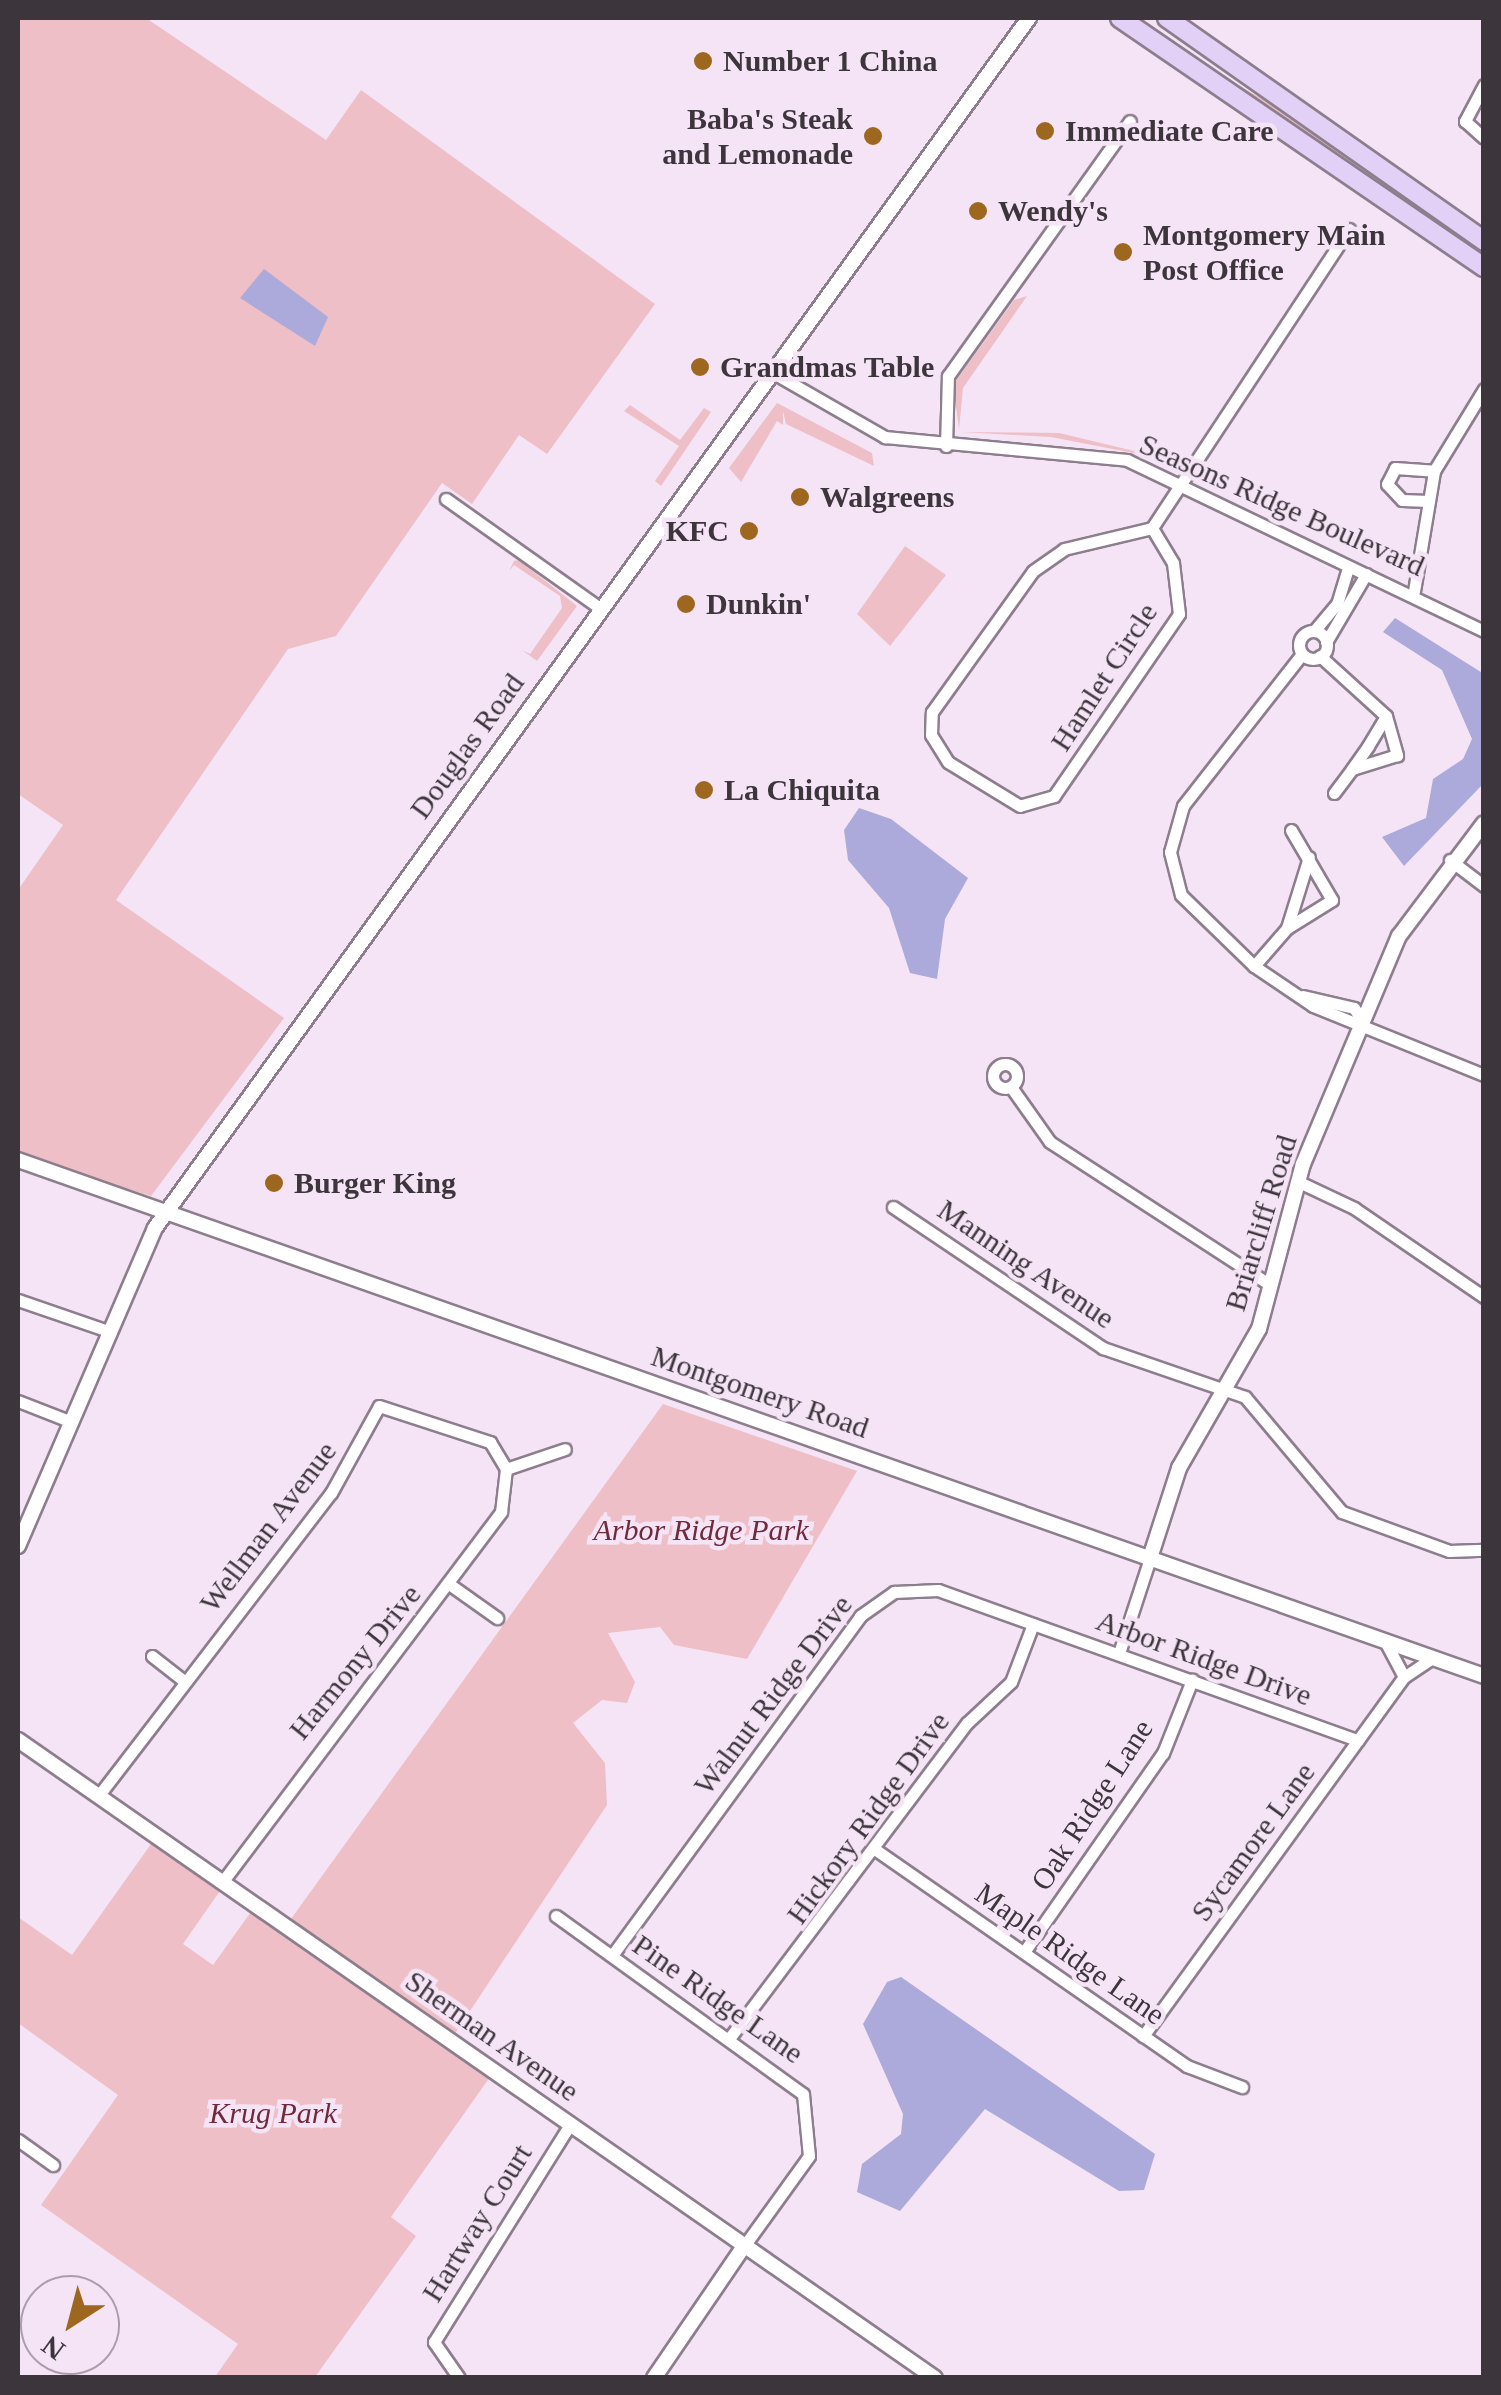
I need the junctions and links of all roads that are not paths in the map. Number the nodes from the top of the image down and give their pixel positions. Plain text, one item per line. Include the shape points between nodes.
1 (1029, 18) edge
2 (1120, 18) edge
3 (1167, 18) edge
4 (1484, 85) edge
5 (1130, 121) dead end
6 (1484, 138) edge
7 (1349, 229) dead end
8 (1484, 241) edge
9 (1484, 266) edge
10 (770, 372) junction
11 (1484, 389) edge
12 (946, 446) junction
13 (1434, 470) junction
14 (1184, 481) junction
15 (446, 500) dead end
16 (1429, 501) junction
17 (1152, 528) junction
18 (1348, 567) junction
19 (1366, 574) junction
20 (1414, 591) junction
21 (600, 608) junction
22 (1314, 631) junction
23 (1484, 631) edge
24 (1326, 642) junction
25 (1302, 654) junction
26 (1320, 656) junction
27 (1386, 716) junction
28 (1352, 769) junction
29 (1334, 793) dead end
30 (1484, 824) edge
31 (1291, 830) dead end
32 (1309, 857) junction
33 (1450, 860) junction
34 (1484, 886) edge
35 (1287, 928) junction
36 (1254, 966) junction
37 (1362, 1021) junction
38 (1484, 1076) edge
39 (1011, 1087) dead end
40 (18, 1160) edge
41 (1299, 1182) junction
42 (893, 1207) dead end
43 (164, 1214) junction
44 (1270, 1285) junction
45 (1484, 1297) edge
46 (18, 1300) edge
47 (111, 1332) junction
48 (1230, 1387) junction
49 (18, 1401) edge
50 (72, 1422) junction
51 (565, 1449) dead end
52 (506, 1469) junction
53 (24, 1514) edge
54 (18, 1546) edge
55 (1484, 1550) edge
56 (1150, 1558) junction
57 (449, 1584) junction
58 (497, 1618) dead end
59 (1033, 1624) junction
60 (1386, 1643) junction
61 (1119, 1654) junction
62 (152, 1656) dead end
63 (1431, 1659) junction
64 (1484, 1676) edge
65 (1404, 1678) junction
66 (183, 1680) junction
67 (1192, 1680) junction
68 (18, 1740) edge
69 (1358, 1740) junction
70 (99, 1795) junction
71 (876, 1850) junction
72 (223, 1881) junction
73 (556, 1916) dead end
74 (1024, 1952) junction
75 (613, 1954) junction
76 (731, 2036) junction
77 (1143, 2036) junction
78 (1242, 2087) dead end
79 (570, 2124) junction
80 (18, 2140) edge
81 (52, 2164) dead end
82 (744, 2246) junction
83 (459, 2378) edge
84 (654, 2378) edge
85 (935, 2378) edge

1 - 10 street, Douglas Road
2 - 9 main road
3 - 8 main road
4 - 6 street via 1465,121
5 - 12 street via 948,376
7 - 14 street
10 - 12 street, Seasons Ridge Boulevard via 843,421
10 - 21 street, Douglas Road
11 - 13 street
12 - 14 street, Seasons Ridge Boulevard via 1082,450
13 - 16 street
13 - 16 street via 1395,468 1387,484 1402,500
14 - 17 street
14 - 18 street, Seasons Ridge Boulevard
15 - 21 street
16 - 20 street
17 - 17 street, Hamlet Circle via 1064,550 1034,570 932,712 931,735 948,762 1020,806 1054,796 1179,614 1173,562
18 - 19 street, Seasons Ridge Boulevard
18 - 22 street via 1337,604
19 - 20 street, Seasons Ridge Boulevard
19 - 24 street via 1346,623
20 - 23 street, Seasons Ridge Boulevard
21 - 43 street, Douglas Road
22 - 24 street
22 - 25 street via 1300,639
24 - 26 street
25 - 26 street
25 - 36 street via 1174,827 1181,895
26 - 27 street
27 - 28 street
27 - 28 street via 1396,754
28 - 29 street
30 - 33 street, Briarcliff Road
31 - 32 street
32 - 35 street
32 - 35 street via 1332,900
33 - 34 street
33 - 37 street, Briarcliff Road via 1398,936
35 - 36 street
36 - 37 street
37 - 38 street
37 - 41 street, Briarcliff Road
39 - 44 street via 1050,1142
40 - 43 street, Montgomery Road
41 - 44 street, Briarcliff Road
41 - 45 street via 1354,1208
42 - 48 street, Manning Avenue via 1103,1348
43 - 47 street, Douglas Road
43 - 56 street, Montgomery Road
44 - 48 street, Briarcliff Road
46 - 47 street
47 - 50 street, Douglas Road
48 - 55 street via 1336,1508 1449,1551
48 - 56 street, Briarcliff Road via 1179,1468
49 - 50 street
50 - 53 street, Douglas Road
51 - 52 street
52 - 57 street, Harmony Drive via 501,1512
52 - 66 street, Wellman Avenue via 469,1428 380,1406 332,1492
53 - 54 street, Douglas Road
56 - 60 street, Montgomery Road
56 - 61 street, Briarcliff Road
57 - 58 street
57 - 72 street, Harmony Drive
59 - 61 street, Arbor Ridge Drive
59 - 71 street, Hickory Ridge Drive via 1011,1682 972,1717
59 - 75 street, Walnut Ridge Drive via 938,1590 905,1589 870,1604
60 - 63 street, Montgomery Road
60 - 65 street
61 - 67 street, Arbor Ridge Drive
62 - 66 street
63 - 64 street, Montgomery Road
63 - 65 street, Sycamore Lane
65 - 69 street, Sycamore Lane
66 - 70 street, Wellman Avenue
67 - 69 street, Arbor Ridge Drive
67 - 74 street, Oak Ridge Lane via 1163,1753
68 - 70 street, Sherman Avenue
69 - 77 street, Sycamore Lane
70 - 72 street, Sherman Avenue
71 - 74 street, Maple Ridge Lane
71 - 76 street, Hickory Ridge Drive
72 - 79 street, Sherman Avenue
73 - 75 street, Pine Ridge Lane
74 - 77 street, Maple Ridge Lane
75 - 76 street, Pine Ridge Lane
76 - 82 street, Pine Ridge Lane via 787,2074 812,2121 809,2156
77 - 78 street, Maple Ridge Lane
79 - 82 street, Sherman Avenue
79 - 83 street, Hartway Court via 435,2351
80 - 81 street
82 - 84 street
82 - 85 street, Sherman Avenue

